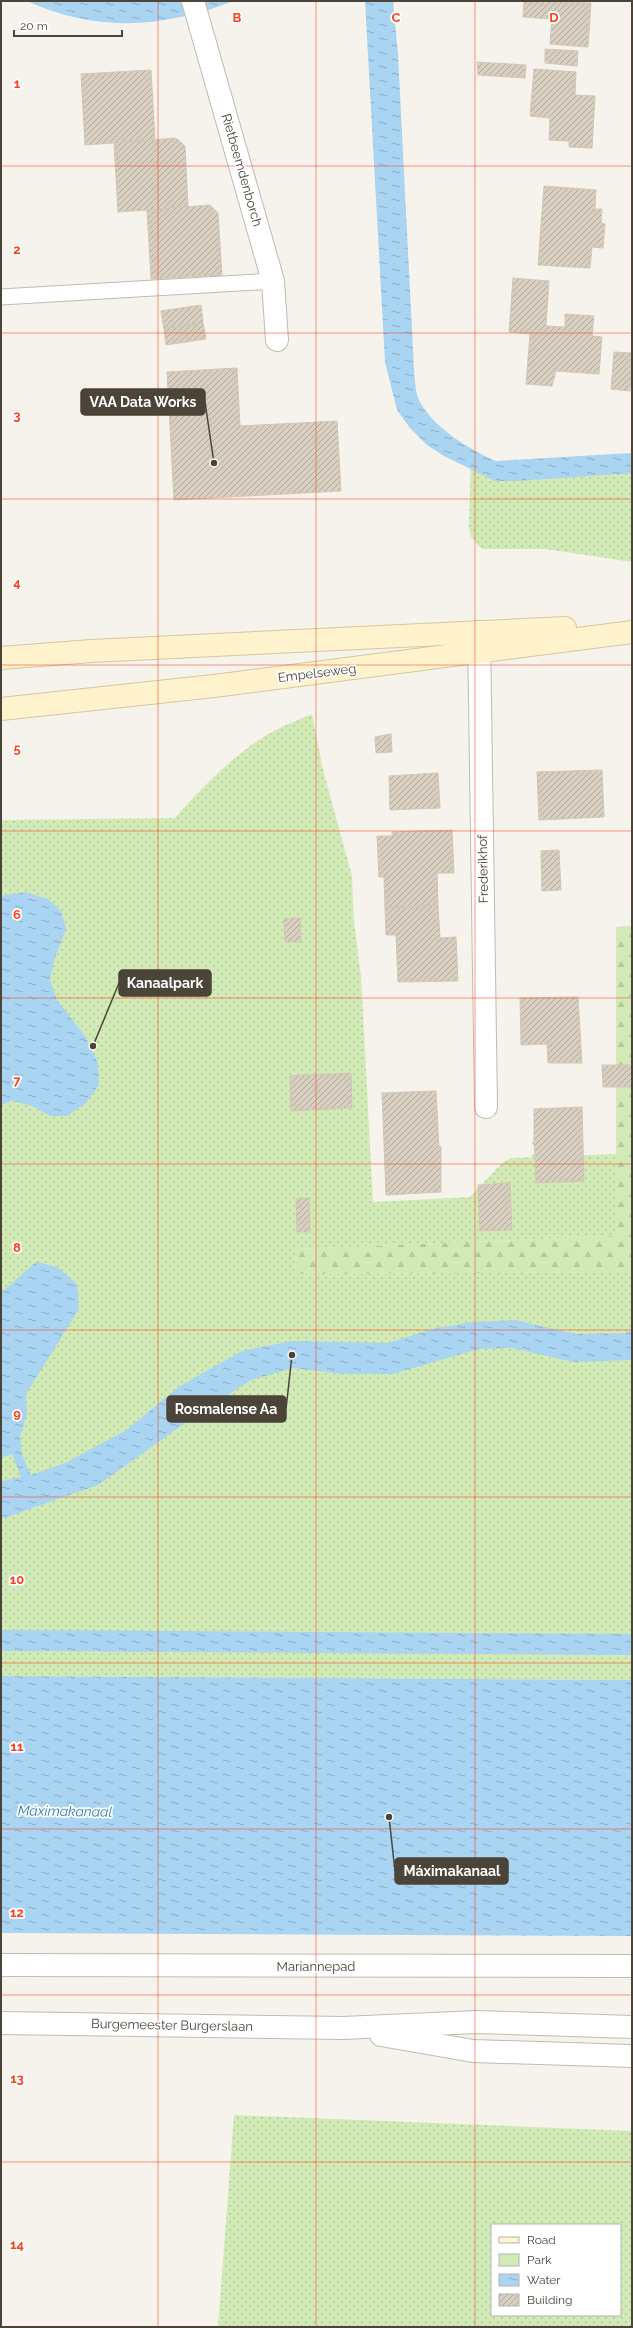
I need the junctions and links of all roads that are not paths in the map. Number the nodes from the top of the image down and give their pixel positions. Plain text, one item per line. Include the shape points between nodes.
1 (193, 1) edge
2 (273, 281) junction
3 (1, 297) edge
4 (277, 340) dead end
5 (632, 625) edge
6 (632, 632) edge
7 (479, 641) junction
8 (3, 658) edge
9 (1, 709) edge
10 (486, 1107) dead end
11 (1, 1965) edge
12 (632, 1966) edge
13 (1, 2023) edge
14 (632, 2027) edge
15 (343, 2028) junction
16 (632, 2056) edge

1 - 2 street, Rietbeemdenborch
2 - 3 lane
2 - 4 street, Rietbeemdenborch
5 - 7 street, Empelseweg
6 - 7 street, Empelseweg
7 - 8 street, Empelseweg via 91,651
7 - 9 street, Empelseweg via 214,686
7 - 10 street, Frederikhof
11 - 12 street, Mariannepad
13 - 15 street, Burgemeester Burgerslaan
14 - 15 street via 476,2022
15 - 16 street via 473,2052

